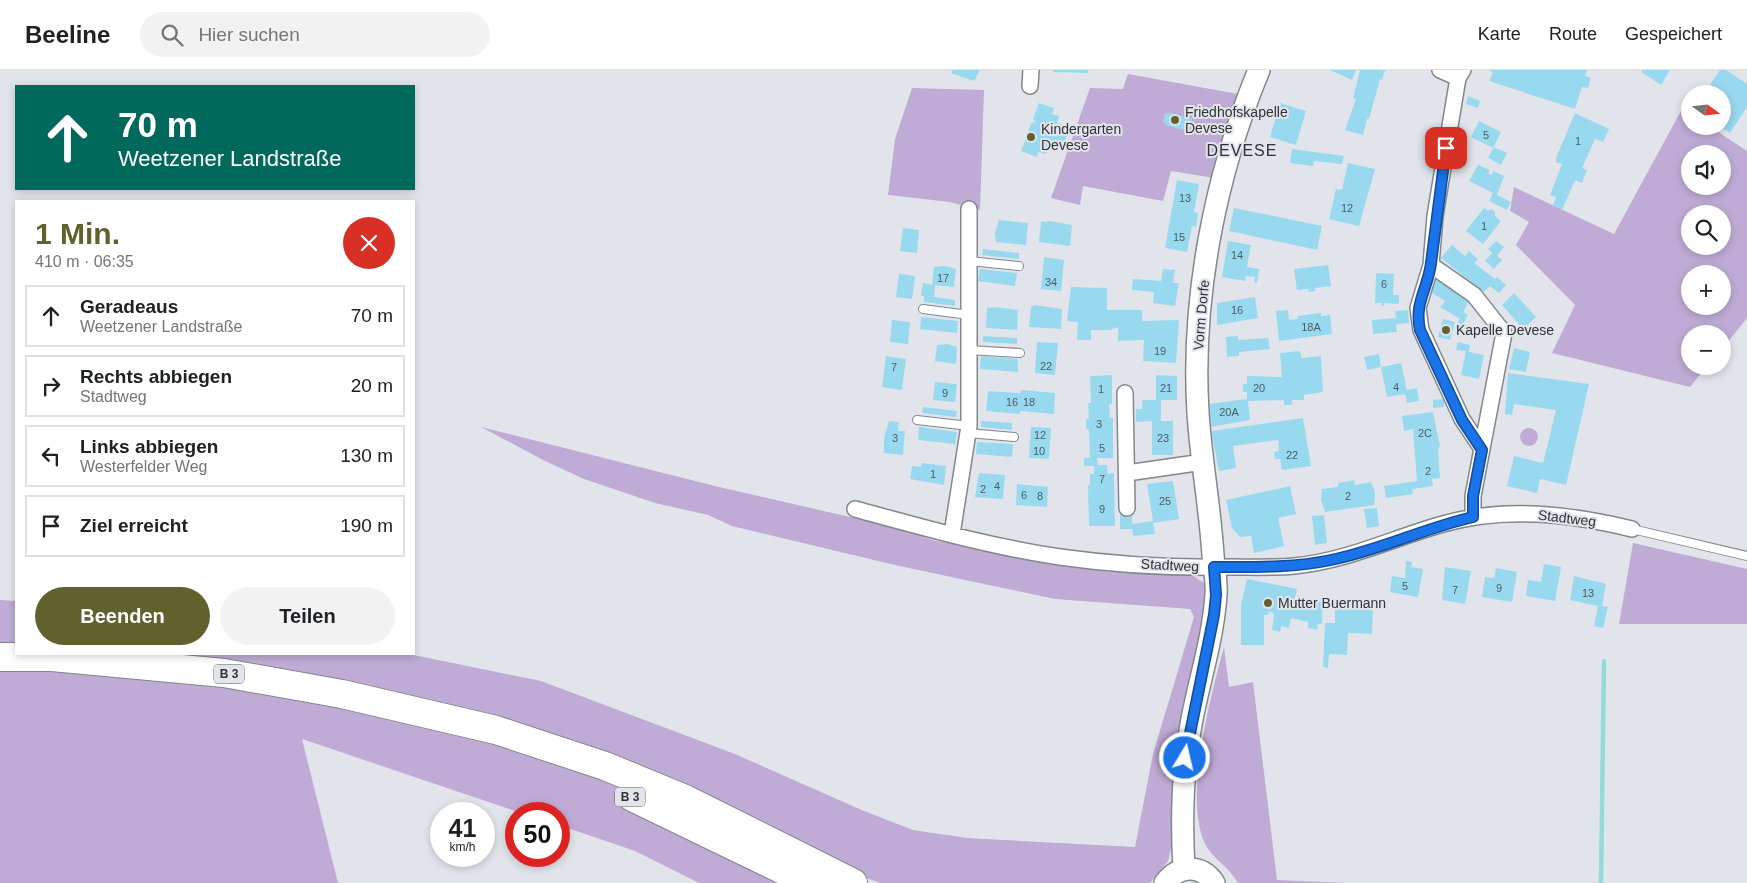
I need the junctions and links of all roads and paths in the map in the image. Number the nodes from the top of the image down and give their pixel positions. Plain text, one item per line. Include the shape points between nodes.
1 (1031, 70) edge
2 (1259, 70) edge
3 (1440, 70) edge
4 (1460, 74) edge
5 (1030, 86) dead end
6 (969, 209) dead end
7 (969, 261) junction
8 (1431, 265) junction
9 (1019, 266) dead end
10 (924, 310) dead end
11 (969, 315) junction
12 (969, 350) junction
13 (1020, 353) dead end
14 (1125, 393) dead end
15 (917, 420) dead end
16 (968, 430) junction
17 (1014, 437) dead end
18 (1482, 450) junction
19 (1203, 462) junction
20 (1127, 473) junction
21 (1127, 508) dead end
22 (855, 509) dead end
23 (1473, 517) junction
24 (1632, 529) joint
25 (952, 534) junction
26 (1747, 556) edge
27 (1214, 567) junction
28 (0, 656) edge
29 (1184, 869) junction
30 (818, 875) edge
31 (853, 883) edge
32 (862, 883) edge
33 (1165, 883) edge
34 (1214, 883) edge

1 - 5 street
2 - 19 main road, Vorm Dorfe via 1224,175 1202,295 1197,374
3 - 4 street
4 - 8 street via 1435,216
6 - 7 street
7 - 9 lane
7 - 11 street
8 - 18 street via 1418,308 1420,330 1462,420
8 - 18 street via 1474,296 1504,333
10 - 11 lane
11 - 12 street
12 - 13 lane
12 - 16 street
14 - 20 street
15 - 16 lane
16 - 17 lane
16 - 25 street
18 - 23 street via 1473,496
19 - 20 street
19 - 27 main road, Vorm Dorfe
20 - 21 street
22 - 25 street, Stadtweg
23 - 24 street, Stadtweg via 1549,514
23 - 27 street, Stadtweg via 1332,560 1294,566
24 - 26 lane
25 - 27 street, Stadtweg via 1060,557
27 - 29 main road, Vorm Dorfe via 1214,615 1184,768 1181,830
28 - 30 highway, B 3 via 52,657 224,674 342,694 496,730 605,766 685,799
29 - 33 main road
29 - 34 main road via 1201,871
30 - 31 highway, B 3
30 - 32 highway, B 3

